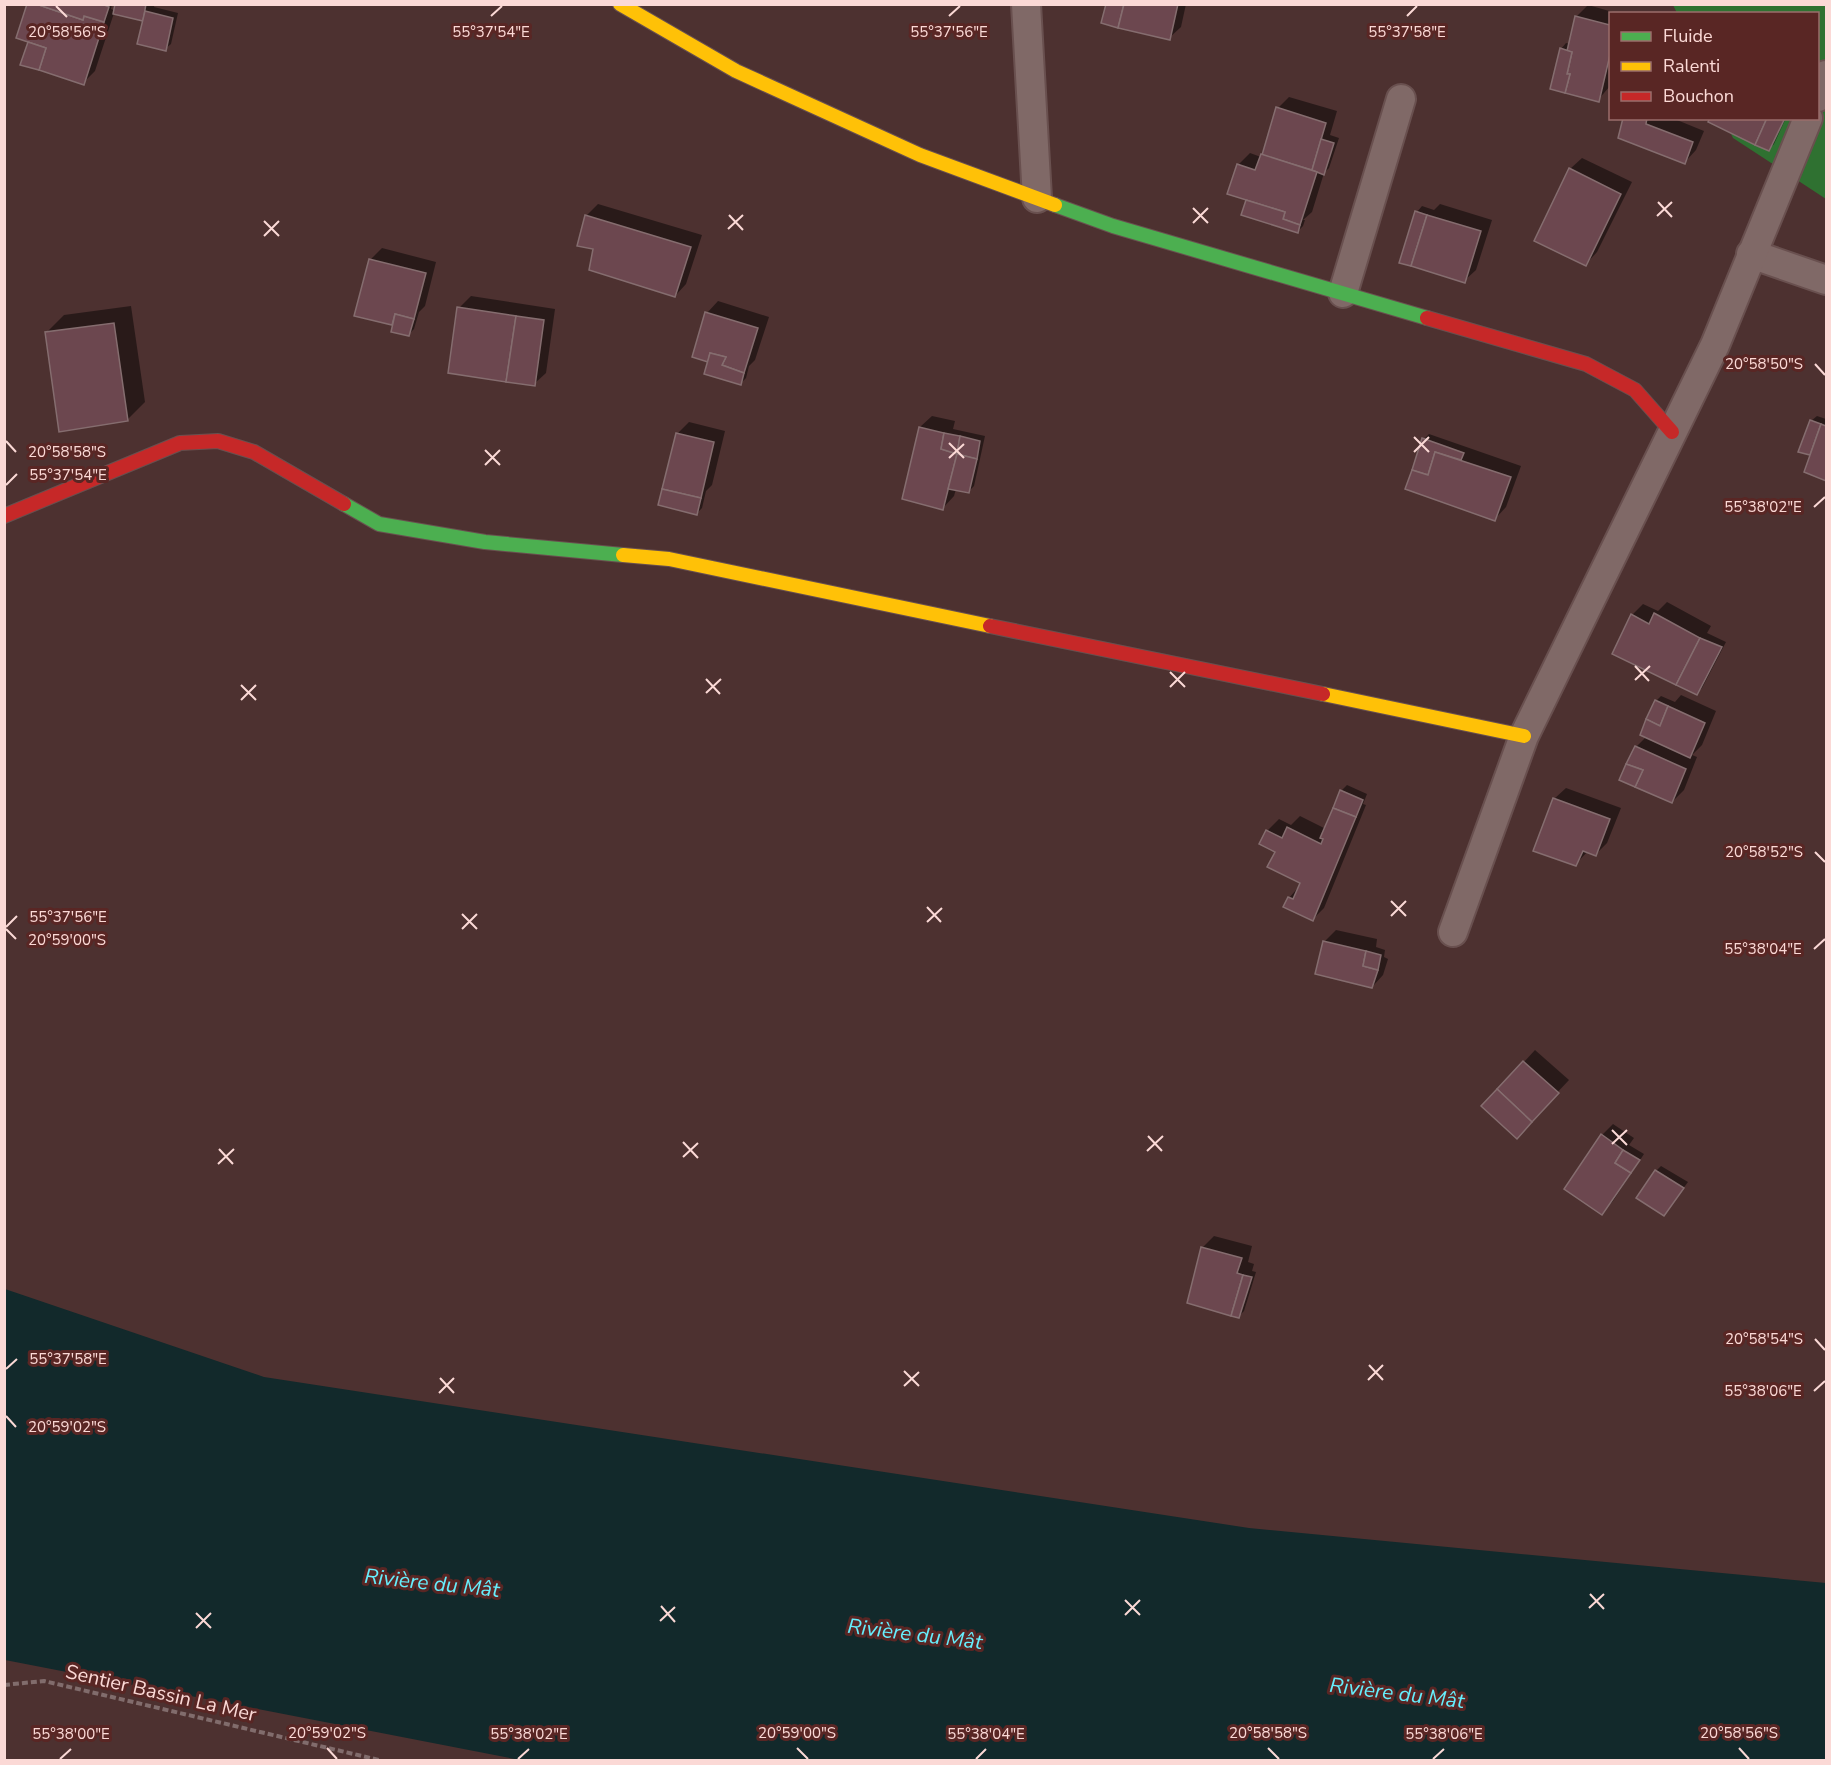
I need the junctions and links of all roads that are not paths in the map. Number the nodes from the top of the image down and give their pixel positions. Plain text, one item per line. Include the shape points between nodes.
1 (620, 4) edge
2 (1026, 4) edge
3 (1827, 75) edge
4 (1819, 95) edge
5 (1401, 99) dead end
6 (1807, 120) edge
7 (1037, 198) junction
8 (1751, 254) junction
9 (1827, 280) edge
10 (1343, 293) junction
11 (1672, 432) junction
12 (4, 516) edge
13 (1524, 736) junction
14 (1453, 932) dead end

1 - 7 street via 736,71 920,155
2 - 7 street
3 - 4 street
5 - 10 street
6 - 8 street
7 - 10 street via 1113,226
8 - 9 street
8 - 11 street via 1715,345
10 - 11 street via 1586,364 1635,390
11 - 13 street
12 - 13 street via 180,443 218,441 254,452 379,524 485,542 669,559
13 - 14 street

